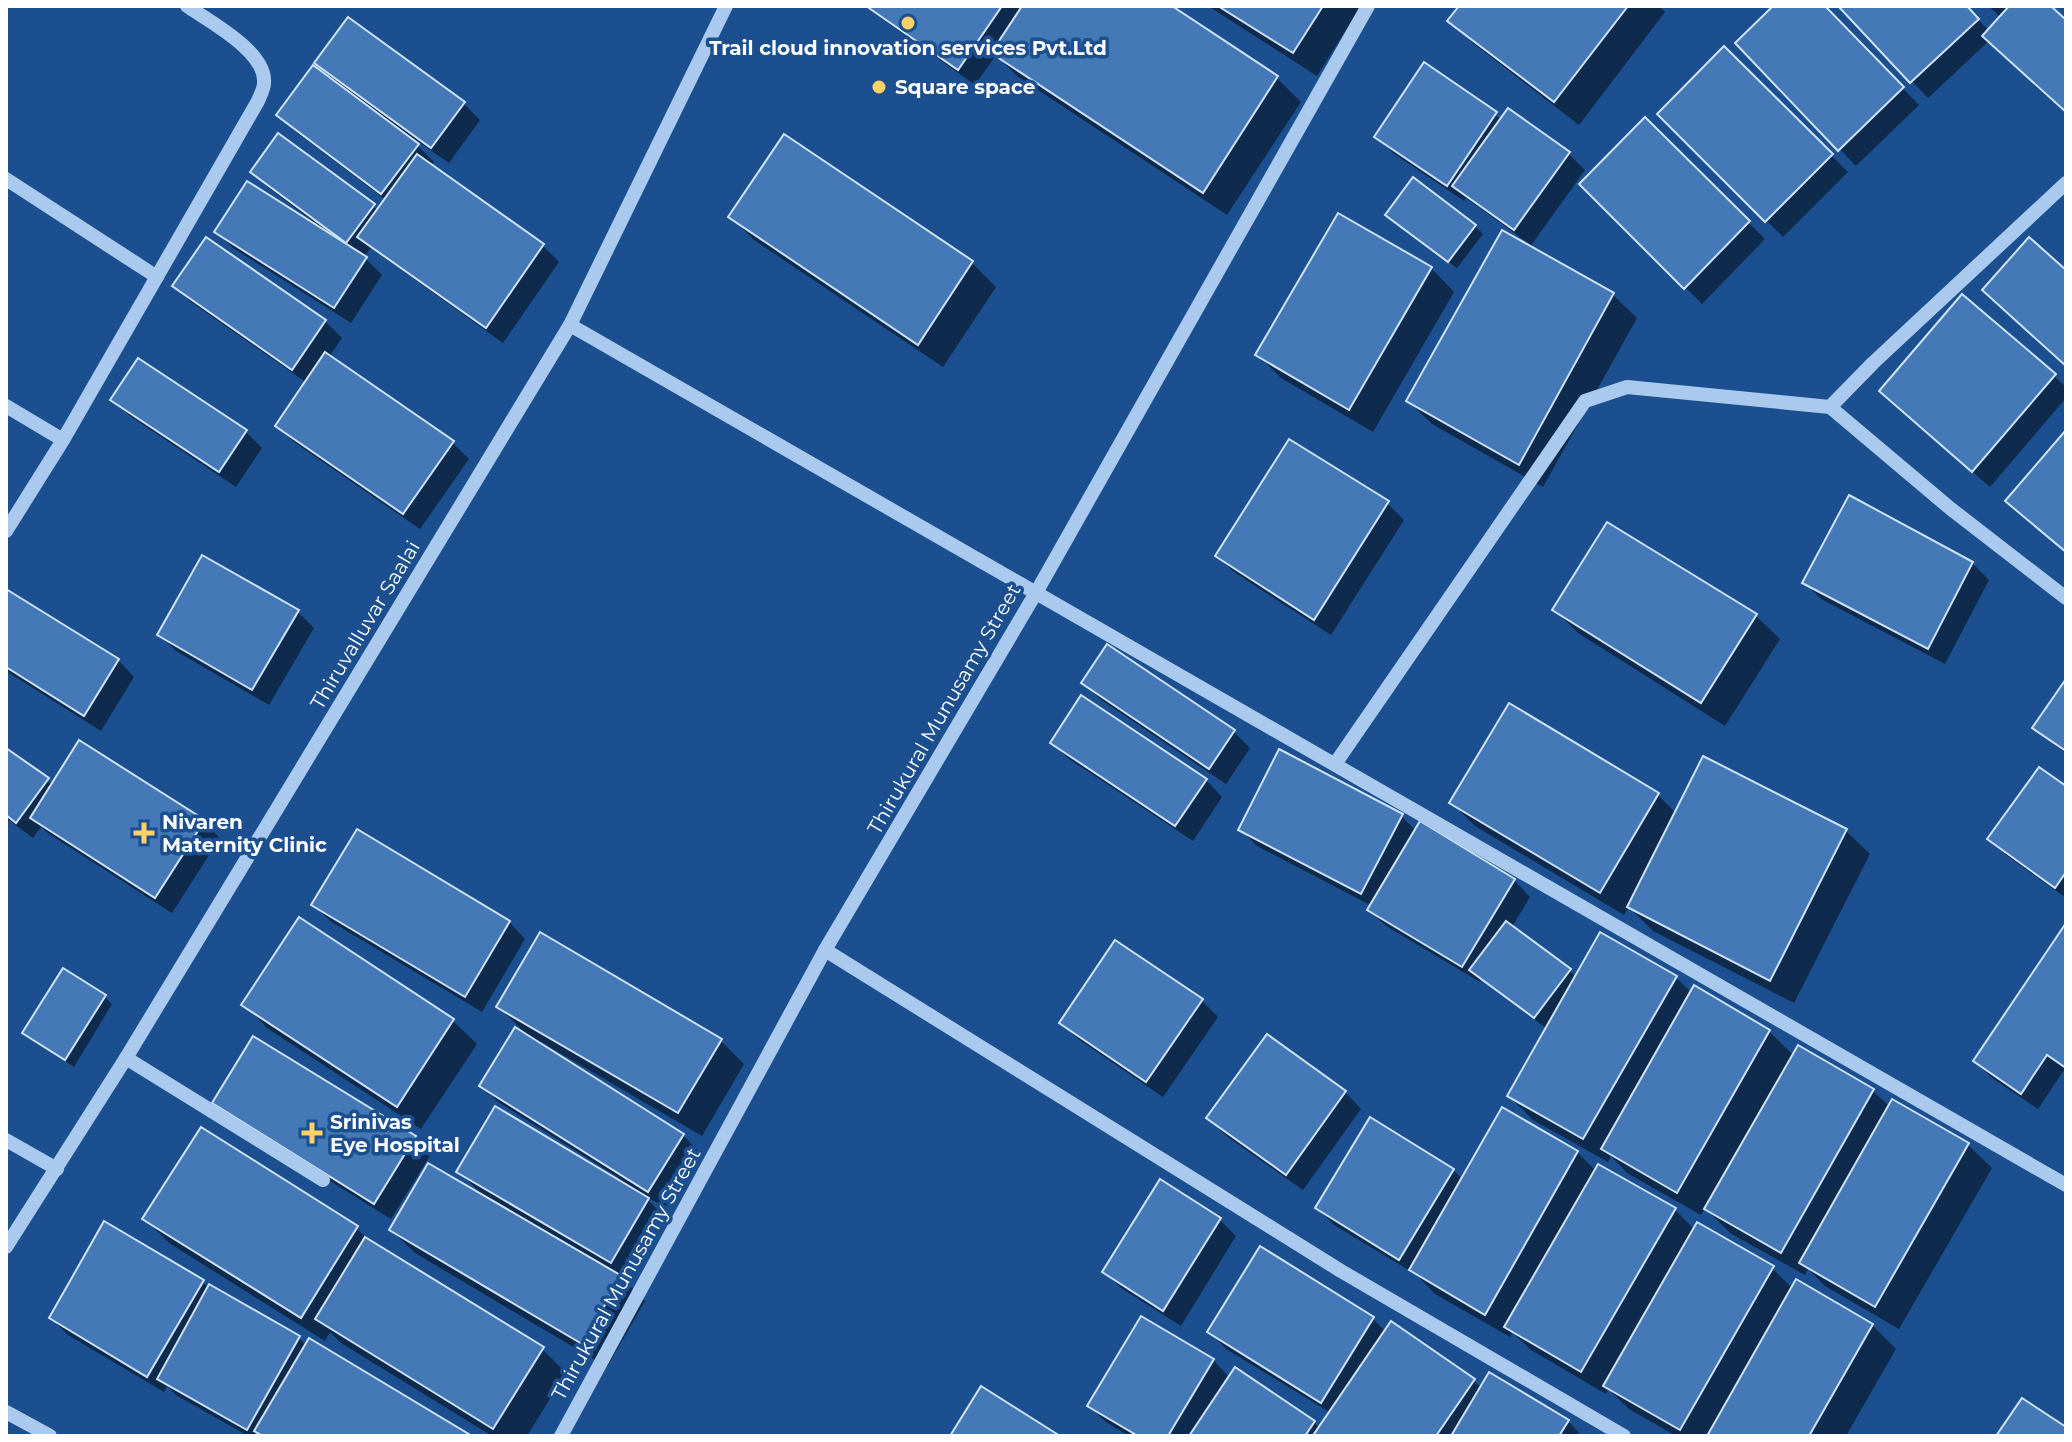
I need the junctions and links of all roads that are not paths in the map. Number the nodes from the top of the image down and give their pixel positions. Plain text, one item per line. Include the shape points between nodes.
1 (187, 6) edge
2 (726, 6) edge
3 (1368, 6) edge
4 (6, 179) edge
5 (2066, 183) edge
6 (157, 277) junction
7 (570, 325) junction
8 (6, 406) edge
9 (1830, 407) junction
10 (63, 440) junction
11 (6, 531) edge
12 (1037, 591) junction
13 (2066, 598) edge
14 (1335, 764) junction
15 (825, 950) junction
16 (126, 1058) junction
17 (6, 1140) edge
18 (57, 1169) junction
19 (323, 1180) dead end
20 (2066, 1185) edge
21 (6, 1247) edge
22 (6, 1412) edge
23 (50, 1436) edge
24 (561, 1436) edge
25 (1624, 1436) edge

1 - 6 street via 237,39 259,64 265,82
2 - 7 street, Thiruvalluvar Saalai
3 - 12 street, Thirukural Munusamy Street
4 - 6 street
5 - 9 street
6 - 10 street
7 - 12 street
7 - 16 street, Thiruvalluvar Saalai
8 - 10 street
9 - 13 street
9 - 14 street via 1627,387 1585,401
10 - 11 street
12 - 14 street
12 - 15 street, Thirukural Munusamy Street
14 - 20 street
15 - 24 street, Thirukural Munusamy Street
15 - 25 street via 1341,1271
16 - 18 street, Thiruvalluvar Saalai
16 - 19 street
17 - 18 street
18 - 21 street, Thiruvalluvar Saalai
22 - 23 street

